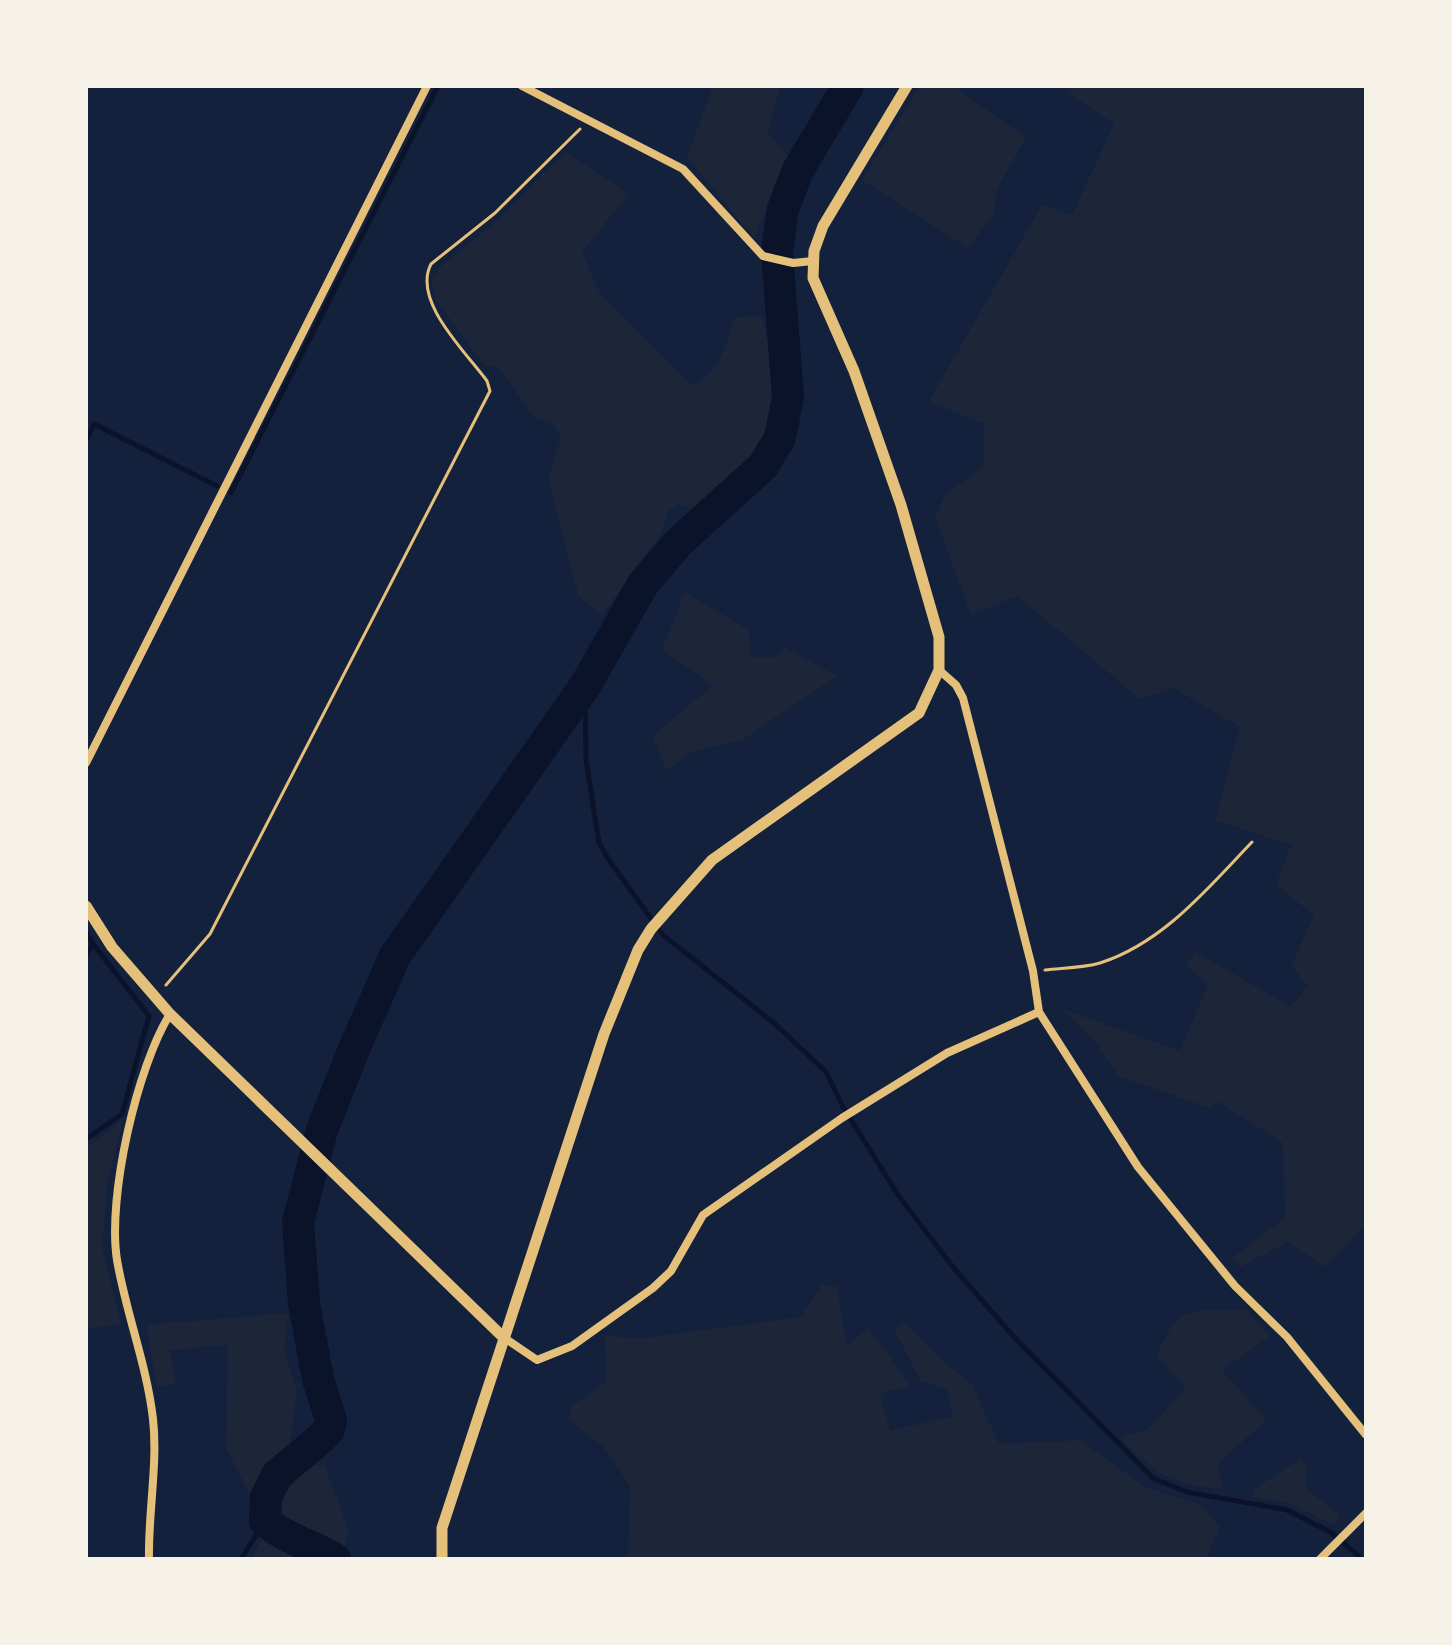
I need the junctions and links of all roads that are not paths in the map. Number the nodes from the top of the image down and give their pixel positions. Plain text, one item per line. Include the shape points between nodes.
1 (427, 86) edge
2 (522, 86) edge
3 (907, 86) edge
4 (813, 261) junction
5 (939, 670) junction
6 (86, 763) edge
7 (86, 906) edge
8 (1039, 1012) junction
9 (170, 1014) junction
10 (503, 1337) junction
11 (1366, 1435) edge
12 (1366, 1513) edge
13 (149, 1559) edge
14 (442, 1559) edge
15 (1320, 1559) edge

1 - 6 street
2 - 4 street via 683,169 763,256
3 - 4 street via 829,215
4 - 5 street via 813,278 854,371 901,505 939,637
5 - 8 street via 963,698
5 - 10 street via 919,713 712,860 651,929 604,1034
7 - 9 street via 112,947
8 - 10 street via 947,1053 703,1215 671,1271 572,1346 537,1360
8 - 11 street via 1138,1167
9 - 10 street
9 - 13 street via 156,1036 142,1082 116,1207 117,1255 153,1421
10 - 14 street via 442,1528
12 - 15 street

